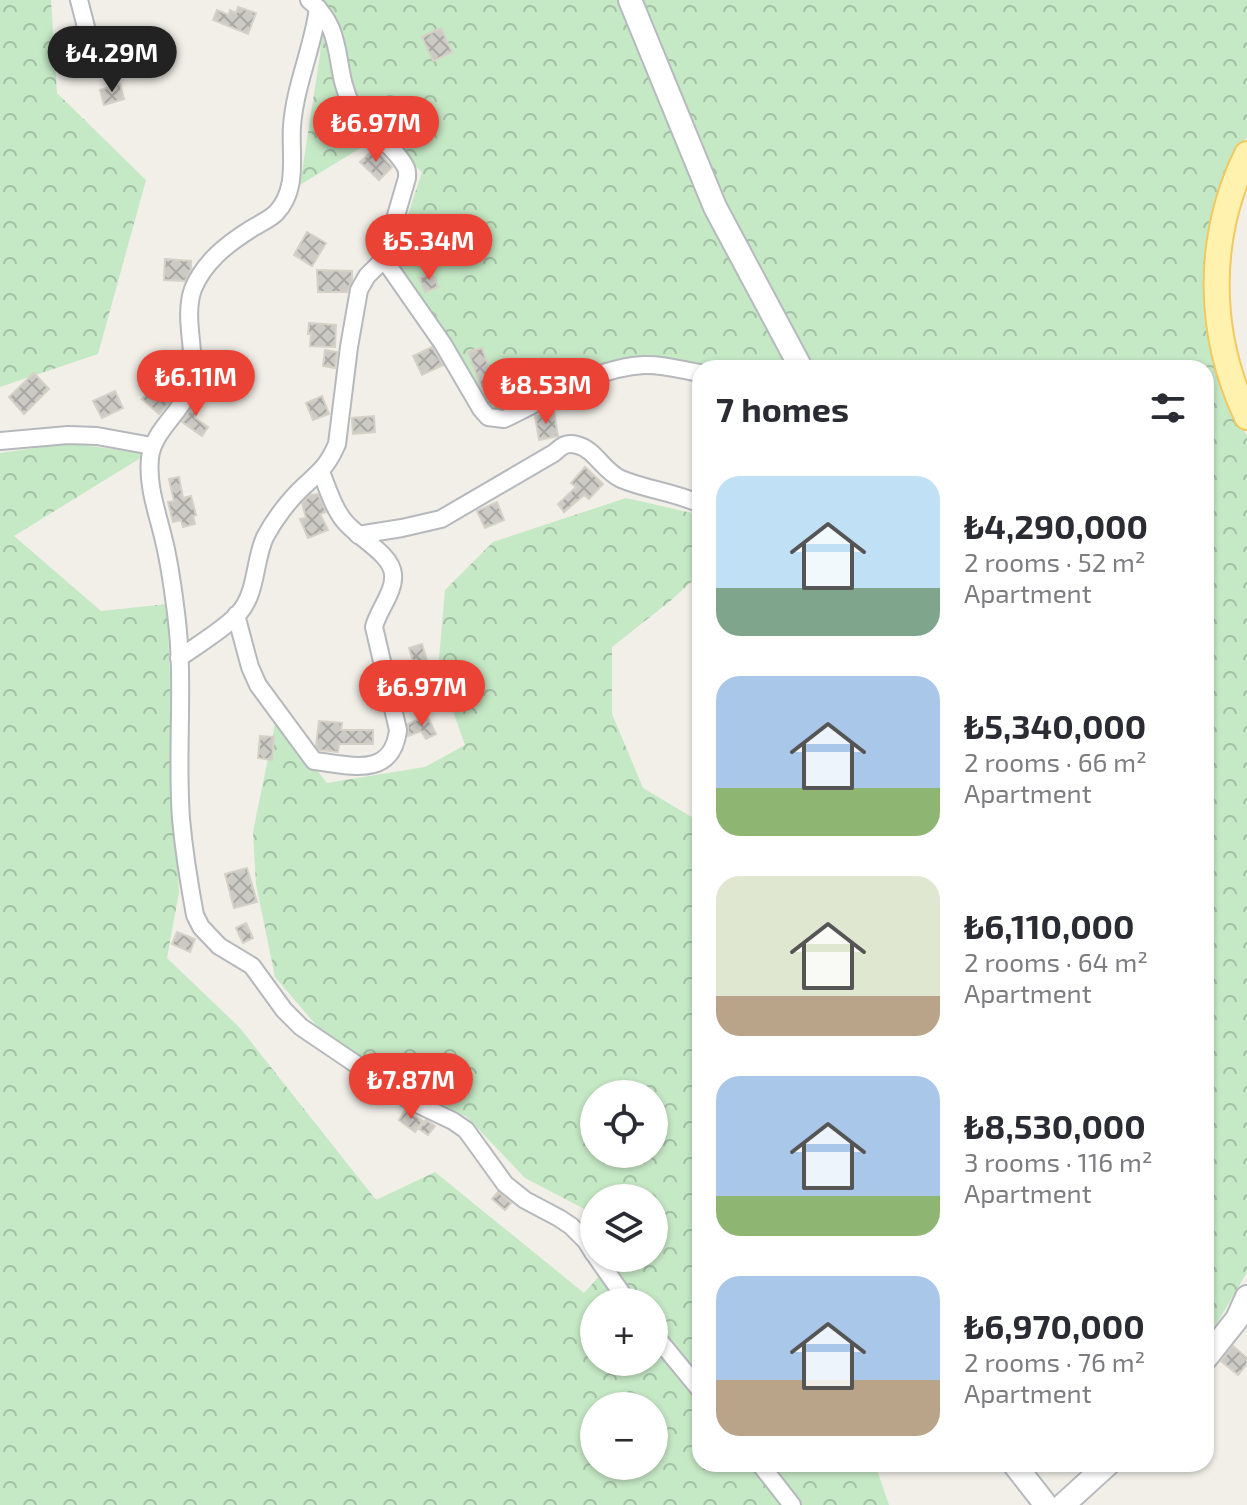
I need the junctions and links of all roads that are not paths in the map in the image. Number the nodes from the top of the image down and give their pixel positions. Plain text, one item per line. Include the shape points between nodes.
1 (79, 0) edge
2 (630, 0) edge
3 (313, 4) edge
4 (91, 66) dead end
5 (1247, 154) edge
6 (383, 260) junction
7 (791, 360) edge
8 (692, 372) edge
9 (1247, 417) edge
10 (0, 441) edge
11 (152, 446) junction
12 (321, 472) junction
13 (692, 500) edge
14 (358, 535) junction
15 (236, 615) junction
16 (179, 658) junction
17 (580, 1235) edge
18 (1247, 1297) edge
19 (1214, 1348) edge
20 (668, 1351) edge
21 (692, 1380) edge
22 (766, 1472) edge
23 (1020, 1472) edge
24 (1099, 1472) edge
25 (792, 1505) edge
26 (1046, 1505) edge
27 (1063, 1505) edge

1 - 4 street
2 - 7 street via 715,207
3 - 6 street via 332,29 353,108 408,173
3 - 11 street via 316,26 292,125 288,197 275,214 222,248 199,277 190,311 192,383
5 - 9 main road via 1223,218 1216,289 1226,362
6 - 8 street via 488,417 504,419 592,377 633,366
6 - 12 street via 359,290 337,444
10 - 11 street via 68,435
11 - 16 street via 149,476 167,558
12 - 14 street via 344,521
12 - 15 street via 266,536 251,592
13 - 14 street via 619,479 588,449 564,445 441,519
14 - 15 street via 384,556 393,571 374,627 398,730 388,758 358,766 314,761 258,685
15 - 16 street
16 - 17 street via 181,819 201,927 219,946 252,966 301,1027 409,1100 466,1130 505,1184
18 - 19 street
20 - 21 street
22 - 25 street
23 - 26 street
24 - 27 street

